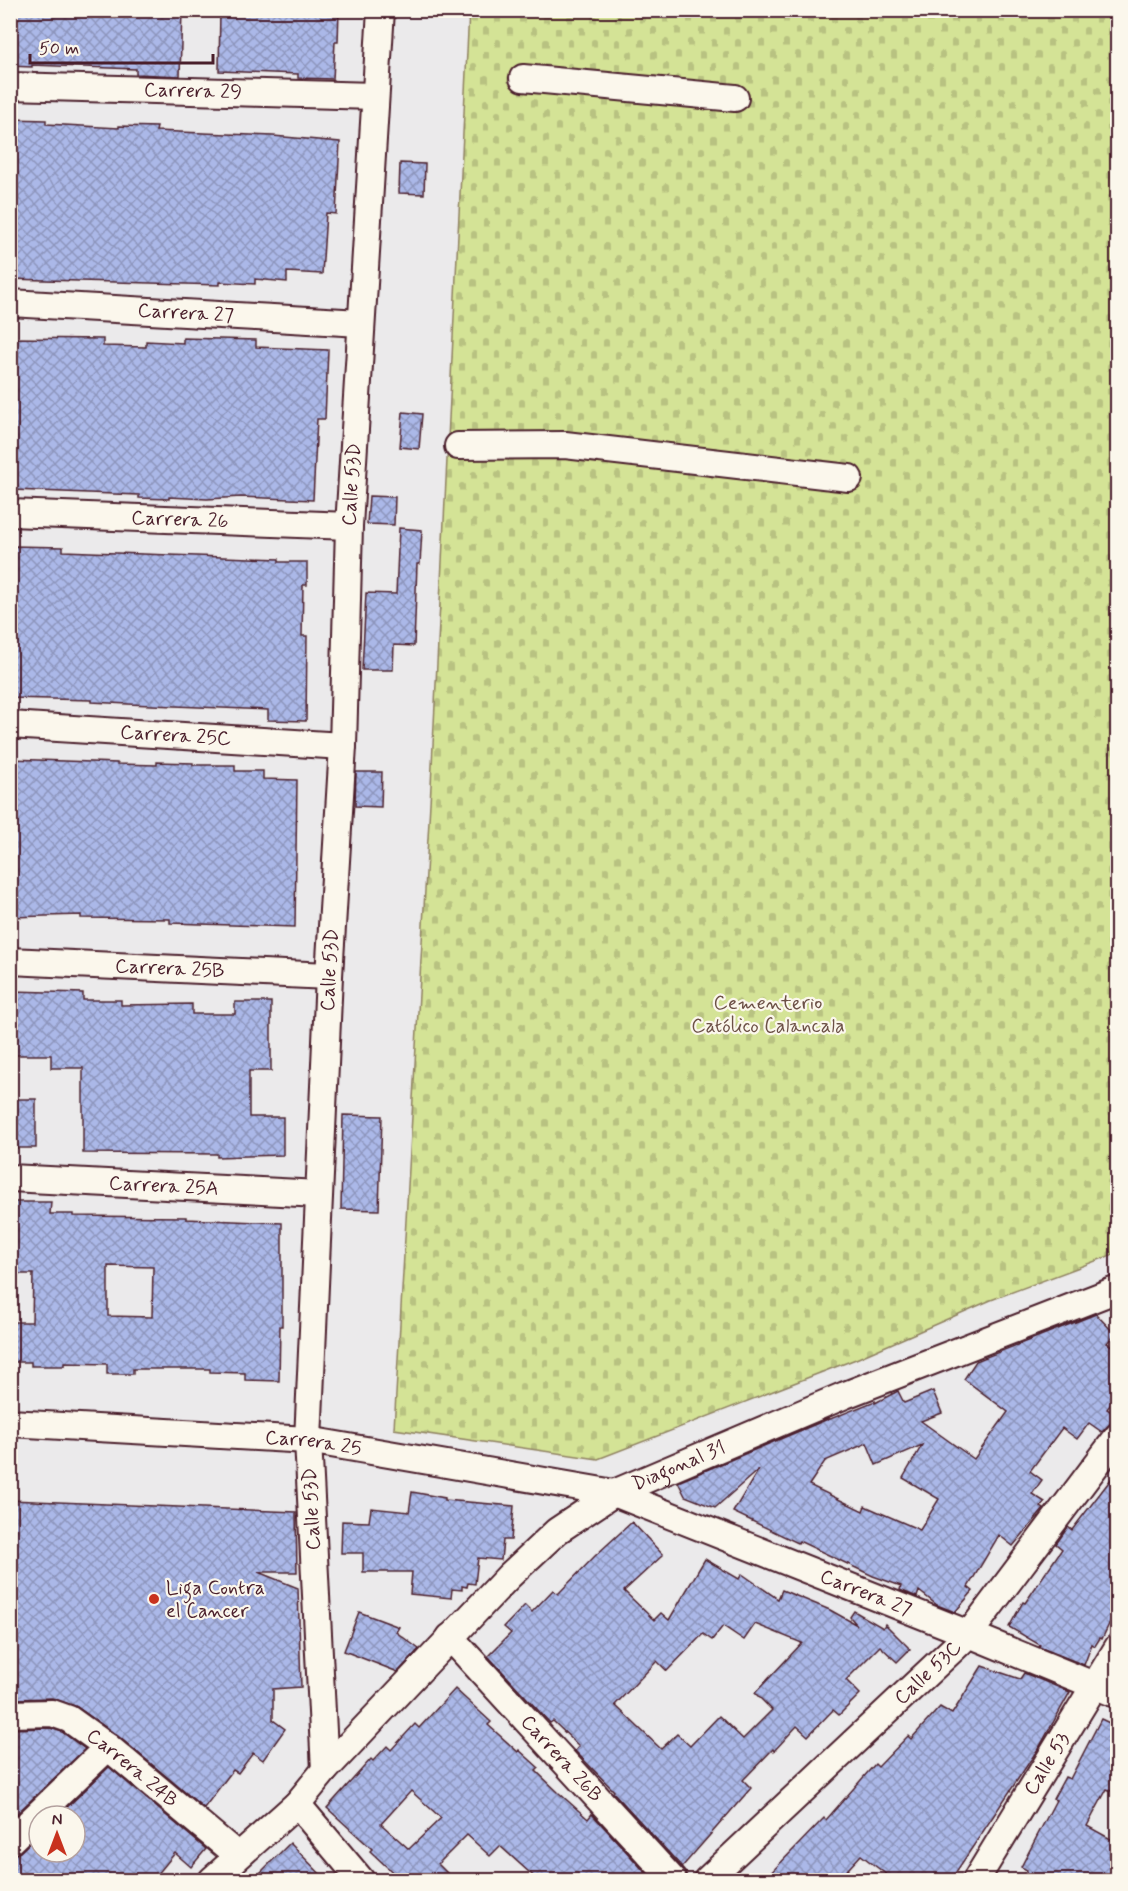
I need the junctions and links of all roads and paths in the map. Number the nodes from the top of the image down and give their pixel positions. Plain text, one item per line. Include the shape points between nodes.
1 (381, 10) edge
2 (523, 78) dead end
3 (10, 86) edge
4 (375, 96) junction
5 (735, 98) dead end
6 (10, 303) edge
7 (361, 323) junction
8 (458, 446) dead end
9 (849, 478) dead end
10 (10, 513) edge
11 (349, 525) junction
12 (10, 725) edge
13 (343, 746) junction
14 (10, 962) edge
15 (329, 976) junction
16 (10, 1178) edge
17 (319, 1194) junction
18 (1118, 1289) edge
19 (10, 1423) edge
20 (1118, 1436) edge
21 (308, 1440) junction
22 (614, 1494) junction
23 (969, 1634) junction
24 (450, 1637) junction
25 (1118, 1647) edge
26 (1106, 1691) edge
27 (10, 1714) edge
28 (108, 1747) junction
29 (325, 1770) junction
30 (297, 1804) junction
31 (10, 1841) edge
32 (238, 1856) junction
33 (212, 1881) edge
34 (361, 1881) edge
35 (673, 1881) edge
36 (707, 1881) edge
37 (976, 1881) edge

1 - 4 street, Calle 53D
2 - 5 street
3 - 4 street, Carrera 29
4 - 7 street, Calle 53D
6 - 7 street, Carrera 27
7 - 11 street, Calle 53D
8 - 9 street via 565,445
10 - 11 street, Carrera 26
11 - 13 street, Calle 53D
12 - 13 street, Carrera 25C
13 - 15 street, Calle 53D
14 - 15 street, Carrera 25B
15 - 17 street, Calle 53D
16 - 17 street, Carrera 25A
17 - 21 street, Calle 53D
18 - 22 street, Diagonal 31 via 845,1395
19 - 21 street, Carrera 25
20 - 23 street, Calle 53C
21 - 22 street, Carrera 25
21 - 29 street, Calle 53D
22 - 23 street, Carrera 27
22 - 24 street, Diagonal 31 via 557,1531
23 - 26 street, Carrera 27
23 - 36 street, Calle 53C
24 - 29 street, Diagonal 31
24 - 35 street, Carrera 26B
25 - 26 street, Calle 53
26 - 37 street, Calle 53
27 - 28 street, Carrera 24B via 52,1713 69,1719
28 - 31 street
28 - 32 street, Carrera 24B
29 - 30 street
30 - 32 street
30 - 34 street
32 - 33 street

